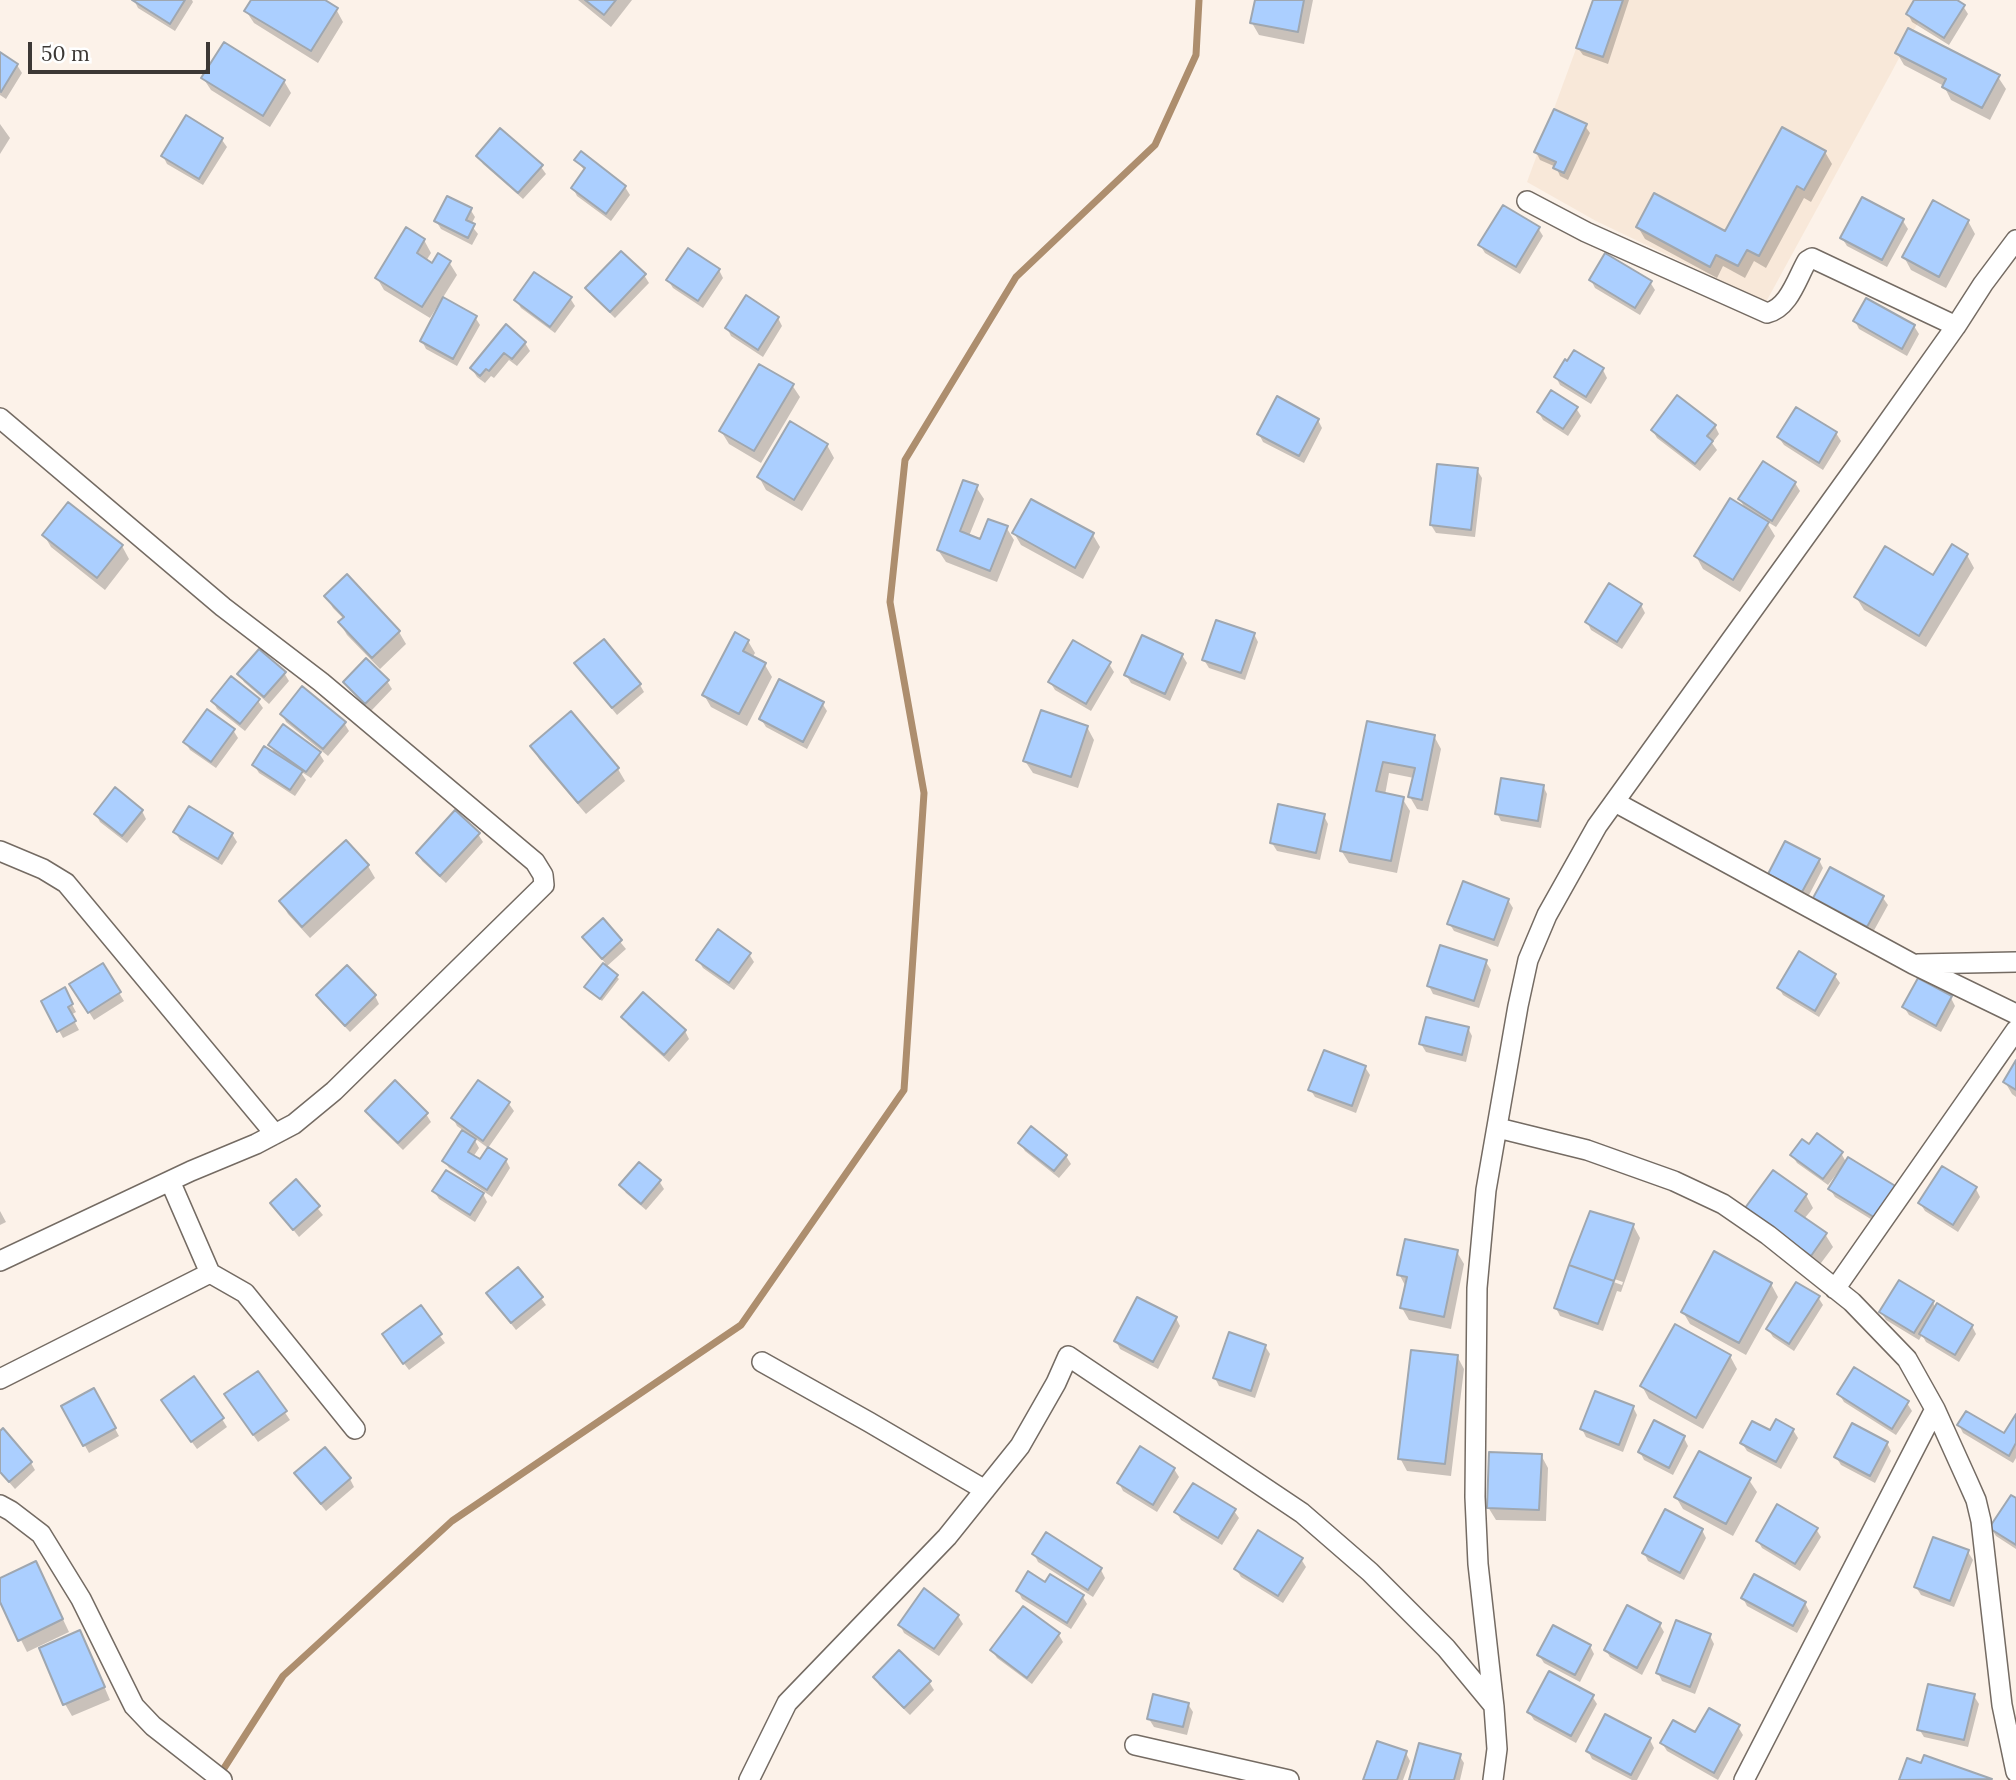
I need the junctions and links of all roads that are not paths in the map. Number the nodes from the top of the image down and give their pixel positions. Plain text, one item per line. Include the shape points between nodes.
1 (1527, 201) dead end
2 (2016, 240) edge
3 (1956, 326) junction
4 (0, 418) edge
5 (1615, 802) junction
6 (0, 851) edge
7 (2016, 962) edge
8 (1913, 964) junction
9 (2016, 1014) edge
10 (2016, 1030) edge
11 (1498, 1128) junction
12 (275, 1134) junction
13 (170, 1181) junction
14 (0, 1261) edge
15 (210, 1273) junction
16 (1835, 1289) junction
17 (762, 1362) dead end
18 (0, 1379) edge
19 (1935, 1409) junction
20 (355, 1429) dead end
21 (985, 1490) junction
22 (0, 1505) edge
23 (1998, 1666) junction
24 (2016, 1680) edge
25 (1494, 1707) junction
26 (1135, 1745) dead end
27 (2016, 1772) edge
28 (222, 1780) edge
29 (749, 1780) edge
30 (1289, 1780) edge
31 (1493, 1780) edge
32 (1744, 1780) edge

1 - 3 street via 1767,313 1785,303 1812,258
2 - 3 street
3 - 5 street
4 - 12 street via 535,862 543,875 544,885 334,1091
5 - 8 street
5 - 11 street via 1547,915 1528,960
6 - 12 street via 66,883
7 - 8 street
8 - 9 street
10 - 16 street
11 - 16 street via 1587,1150 1723,1203
11 - 25 street via 1486,1191 1477,1288 1475,1497
12 - 13 street
13 - 14 street
13 - 15 street
15 - 18 street
15 - 20 street via 245,1293
16 - 19 street via 1907,1359
17 - 21 street
19 - 23 street via 1981,1521
19 - 32 street
21 - 25 street via 1026,1436 1068,1356 1302,1513 1446,1648
21 - 29 street via 915,1572 787,1703
22 - 28 street via 40,1534 80,1599 134,1706
23 - 24 street
23 - 27 street
25 - 31 street via 1497,1749
26 - 30 street

